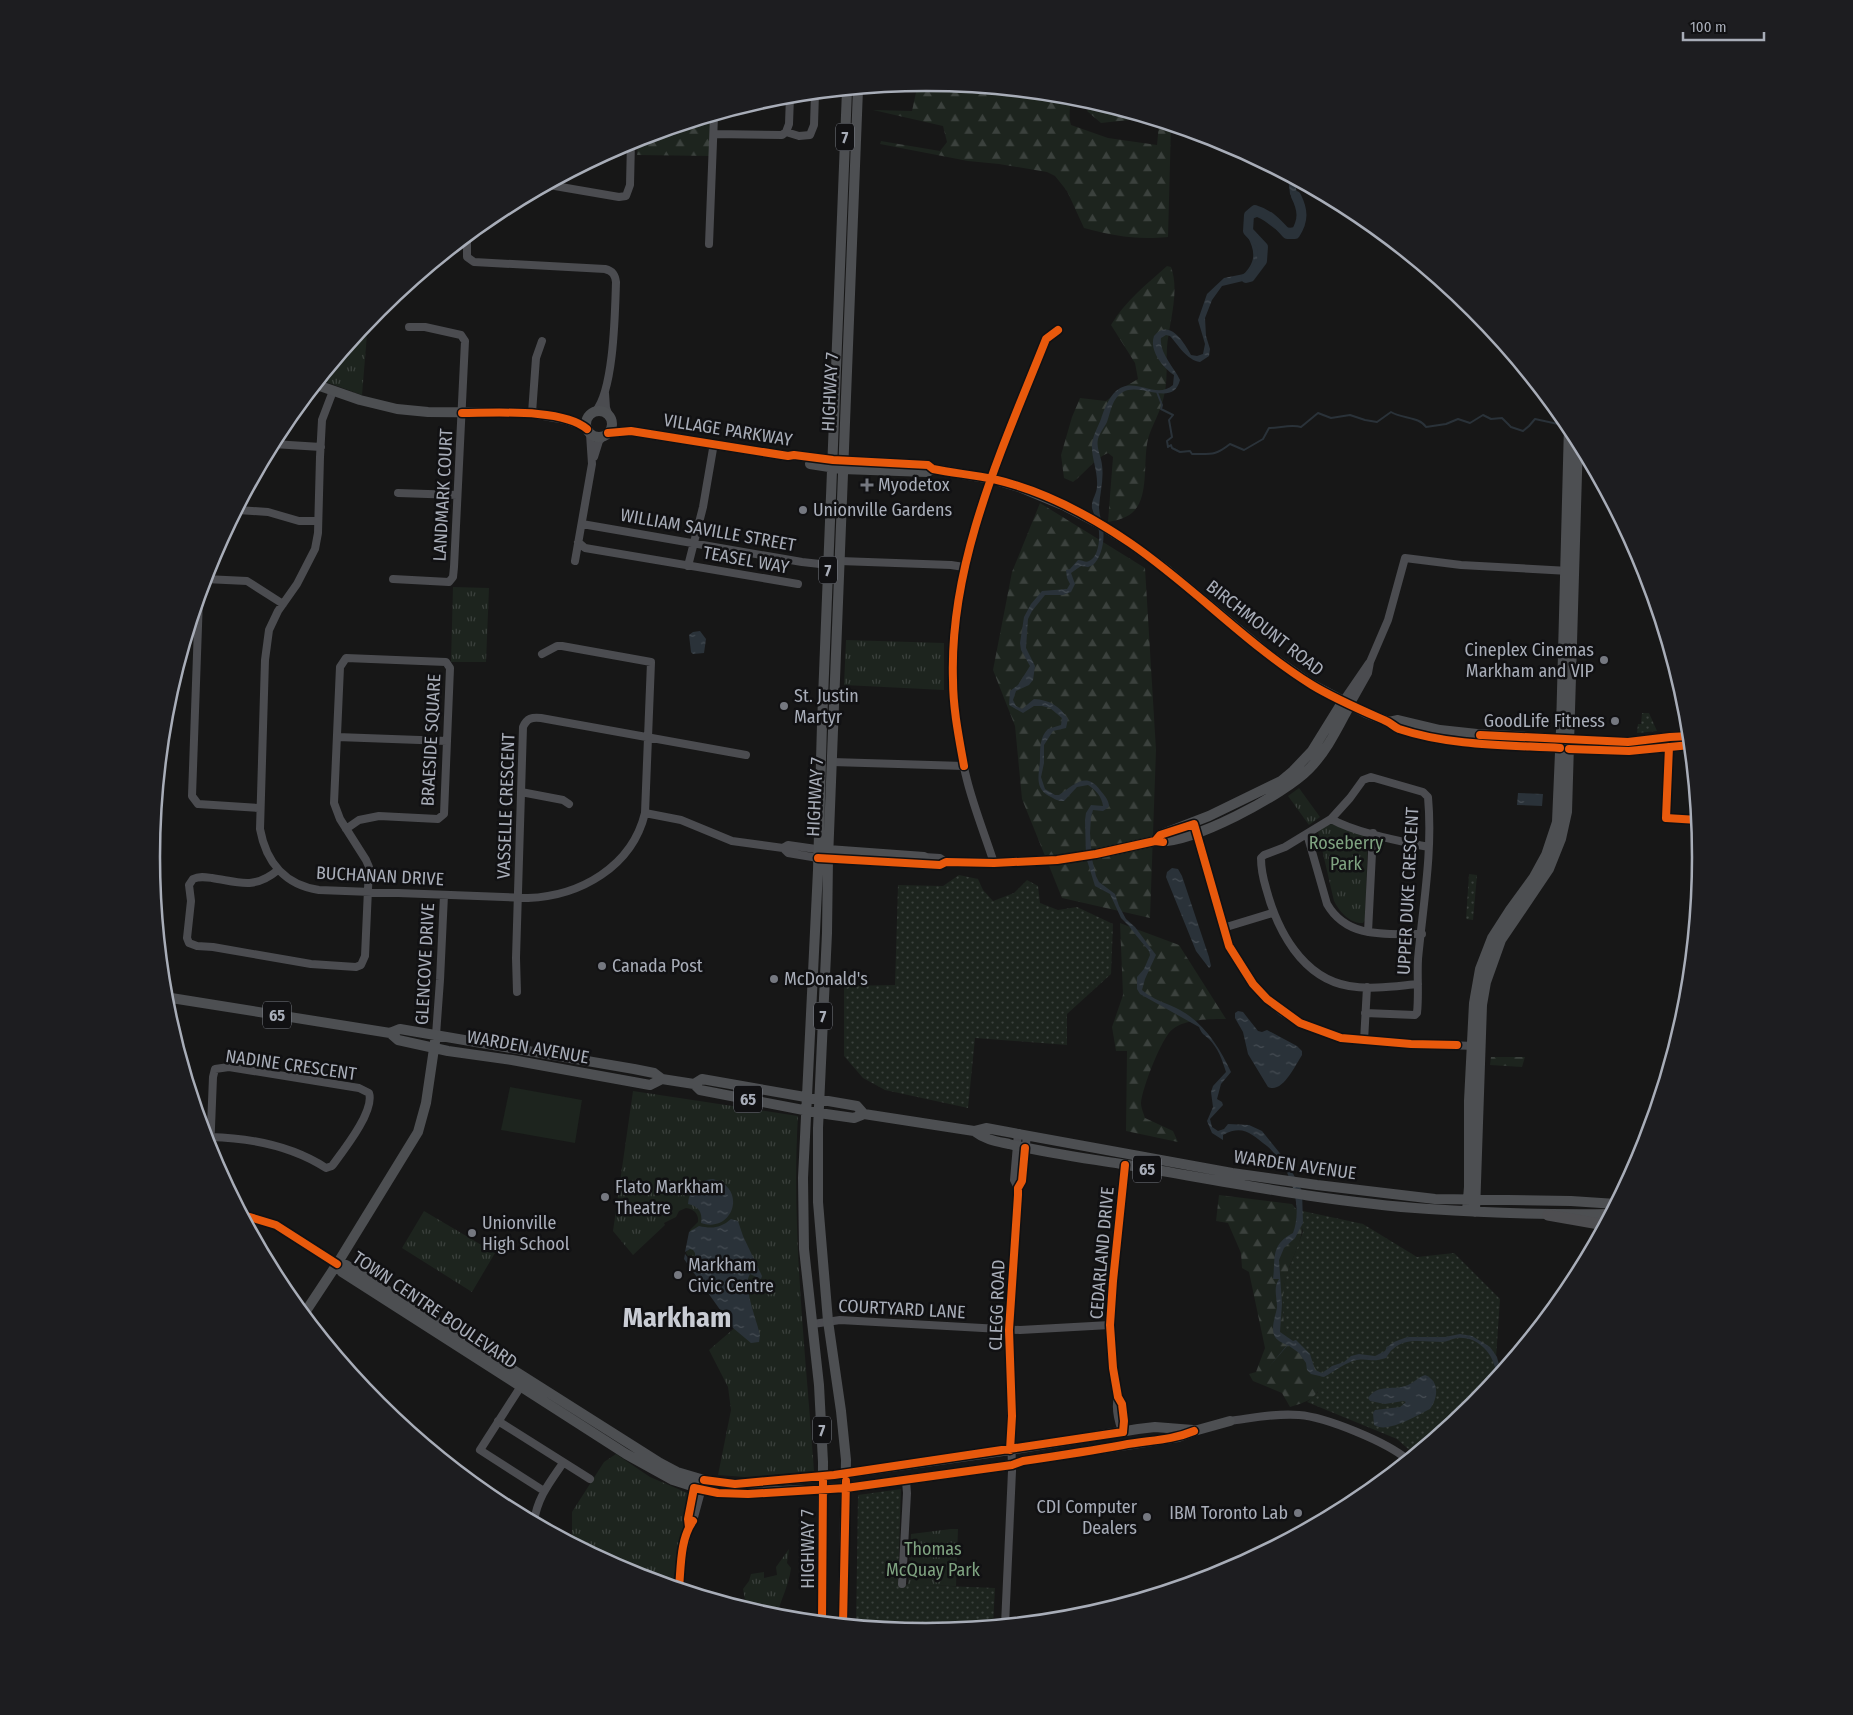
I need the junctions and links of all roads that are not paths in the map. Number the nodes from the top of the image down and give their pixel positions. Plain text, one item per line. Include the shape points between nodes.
1 (858, 95) edge
2 (847, 96) edge
3 (815, 100) edge
4 (790, 104) edge
5 (714, 121) edge
6 (786, 132) junction
7 (714, 134) junction
8 (631, 151) edge
9 (557, 186) edge
10 (709, 244) dead end
11 (467, 245) edge
12 (409, 327) dead end
13 (1058, 330) dead end
14 (542, 341) dead end
15 (322, 387) edge
16 (333, 391) junction
17 (605, 391) junction
18 (462, 413) junction
19 (532, 413) junction
20 (592, 414) junction
21 (610, 418) junction
22 (566, 419) junction
23 (589, 431) junction
24 (631, 431) junction
25 (606, 434) junction
26 (1569, 440) edge
27 (714, 443) junction
28 (281, 445) edge
29 (321, 447) junction
30 (1577, 453) edge
31 (592, 464) junction
32 (838, 464) junction
33 (992, 479) junction
34 (398, 493) dead end
35 (457, 495) junction
36 (244, 510) edge
37 (318, 522) junction
38 (582, 524) junction
39 (578, 542) junction
40 (695, 543) junction
41 (575, 561) dead end
42 (840, 561) junction
43 (828, 565) junction
44 (688, 566) junction
45 (964, 567) junction
46 (1569, 571) junction
47 (213, 579) edge
48 (393, 579) dead end
49 (798, 584) dead end
50 (283, 604) junction
51 (198, 620) edge
52 (542, 654) dead end
53 (1346, 703) junction
54 (1683, 736) edge
55 (337, 737) junction
56 (649, 738) junction
57 (447, 741) junction
58 (1565, 743) junction
59 (1684, 745) edge
60 (746, 755) dead end
61 (832, 762) junction
62 (964, 766) junction
63 (521, 792) junction
64 (569, 804) dead end
65 (260, 808) junction
66 (645, 813) junction
67 (1666, 818) dead end
68 (1331, 819) junction
69 (1677, 819) dead end
70 (346, 828) junction
71 (1195, 828) junction
72 (1373, 833) junction
73 (1306, 834) junction
74 (1428, 847) junction
75 (823, 854) junction
76 (924, 857) joint
77 (946, 862) junction
78 (994, 863) junction
79 (278, 870) junction
80 (369, 892) junction
81 (444, 895) junction
82 (518, 898) junction
83 (1272, 913) junction
84 (1223, 928) junction
85 (1368, 932) junction
86 (1422, 934) junction
87 (1418, 984) junction
88 (1367, 987) junction
89 (517, 992) dead end
90 (173, 997) edge
91 (1365, 1013) junction
92 (390, 1033) junction
93 (436, 1036) junction
94 (1364, 1041) junction
95 (1476, 1046) junction
96 (435, 1047) junction
97 (662, 1079) junction
98 (694, 1084) junction
99 (806, 1097) junction
100 (820, 1099) junction
101 (805, 1110) junction
102 (819, 1113) junction
103 (864, 1114) junction
104 (210, 1129) edge
105 (974, 1131) junction
106 (1022, 1134) junction
107 (214, 1137) edge
108 (1021, 1147) junction
109 (1125, 1165) junction
110 (1279, 1185) junction
111 (1471, 1200) junction
112 (1610, 1204) edge
113 (1471, 1211) junction
114 (1604, 1214) edge
115 (1548, 1215) junction
116 (250, 1217) edge
117 (1599, 1224) edge
118 (337, 1264) junction
119 (308, 1308) edge
120 (828, 1321) junction
121 (813, 1324) junction
122 (1110, 1325) junction
123 (1009, 1330) junction
124 (527, 1378) junction
125 (521, 1387) junction
126 (498, 1421) junction
127 (1230, 1421) joint
128 (1164, 1428) junction
129 (1194, 1430) junction
130 (1123, 1432) junction
131 (1166, 1439) junction
132 (1123, 1445) junction
133 (1010, 1450) junction
134 (1404, 1456) edge
135 (563, 1462) junction
136 (1012, 1465) junction
137 (846, 1473) junction
138 (824, 1476) junction
139 (590, 1479) dead end
140 (906, 1480) junction
141 (699, 1484) junction
142 (846, 1488) junction
143 (822, 1489) junction
144 (544, 1491) junction
145 (535, 1516) edge
146 (680, 1583) edge
147 (902, 1584) dead end
148 (822, 1616) edge
149 (843, 1619) edge
150 (1005, 1619) edge

1 - 32 main road, HIGHWAY 7 / 7 via 847,392
2 - 32 main road, HIGHWAY 7 / 7
3 - 6 street via 810,135
4 - 6 street
5 - 7 street
6 - 7 street via 782,135
7 - 10 street
8 - 9 street via 630,185 626,196
11 - 17 street via 467,257 474,262 605,269 615,275 612,347
12 - 18 street, LANDMARK COURT via 426,327 464,338
13 - 33 street via 1046,339
14 - 19 street via 536,358
15 - 16 main road
16 - 18 main road via 397,409
16 - 29 street, BUCHANAN DRIVE via 322,420
17 - 20 street
17 - 21 street via 606,411
18 - 19 main road
18 - 35 street, LANDMARK COURT
19 - 22 main road
20 - 21 main road via 602,412
20 - 22 main road
20 - 23 main road via 586,422
21 - 24 main road, VILLAGE PARKWAY
21 - 25 main road via 611,427
22 - 23 main road
23 - 25 main road via 597,437
23 - 31 street
24 - 25 main road, VILLAGE PARKWAY
24 - 27 main road, VILLAGE PARKWAY
25 - 31 street via 599,441
26 - 46 main road
27 - 32 main road, VILLAGE PARKWAY
27 - 40 street
28 - 29 street
29 - 37 street, BUCHANAN DRIVE
30 - 46 main road
31 - 38 street
32 - 33 main road, BIRCHMOUNT ROAD via 928,465 934,469
32 - 42 main road, HIGHWAY 7 / 7
32 - 43 main road, HIGHWAY 7 / 7
33 - 45 street
33 - 53 main road, BIRCHMOUNT ROAD via 1048,499 1130,543 1268,654 1311,684
34 - 35 street
35 - 48 street, LANDMARK COURT via 454,567 450,582
36 - 37 street
37 - 50 street, BUCHANAN DRIVE via 312,558
38 - 39 street
38 - 40 street, WILLIAM SAVILLE STREET
39 - 41 street
39 - 44 street, TEASEL WAY via 585,548
40 - 43 street, WILLIAM SAVILLE STREET
40 - 44 street
42 - 45 street
42 - 61 main road, HIGHWAY 7 / 7
43 - 75 main road, HIGHWAY 7 / 7
44 - 49 street, TEASEL WAY
45 - 62 street via 955,624 952,681
46 - 53 street via 1461,566 1405,558 1388,620 1370,662
46 - 58 main road
47 - 50 street via 247,581
50 - 65 street, BUCHANAN DRIVE via 269,630 266,652
51 - 65 street via 192,796 198,804
52 - 56 street, BUCHANAN DRIVE via 562,646 651,662
53 - 58 main road, BIRCHMOUNT ROAD via 1397,728 1439,739
53 - 71 main road via 1320,741 1293,771
54 - 58 main road, BIRCHMOUNT ROAD via 1628,742
55 - 57 street
55 - 57 street, BRAESIDE SQUARE via 340,667 346,658 438,661 446,662 450,668
55 - 70 street, BRAESIDE SQUARE via 334,803
56 - 60 street
56 - 63 street, VASSELLE CRESCENT via 531,718 523,727
56 - 66 street, BUCHANAN DRIVE
57 - 70 street, BRAESIDE SQUARE via 444,814 441,818 372,817
58 - 59 main road, BIRCHMOUNT ROAD via 1629,750
58 - 95 main road via 1554,830 1546,855 1492,938 1480,969 1474,1003
61 - 62 street
61 - 75 main road, HIGHWAY 7 / 7
62 - 78 street
63 - 64 street
63 - 82 street, VASSELLE CRESCENT
65 - 79 street, BUCHANAN DRIVE via 264,846
66 - 75 street via 682,820 732,841 783,848 788,845
66 - 82 street, BUCHANAN DRIVE via 630,848 588,884 541,898
67 - 69 street
68 - 72 street
68 - 73 street, UPPER DUKE CRESCENT
68 - 74 street, UPPER DUKE CRESCENT via 1363,780 1371,777 1381,779 1422,792 1428,797
70 - 80 street, BRAESIDE SQUARE via 369,867
71 - 78 main road via 1160,836 1155,841 1083,857
71 - 84 street
72 - 74 street
72 - 85 street
73 - 83 street, UPPER DUKE CRESCENT via 1261,858
73 - 85 street via 1333,914 1344,924
74 - 86 street, UPPER DUKE CRESCENT
75 - 76 main road
75 - 77 main road via 940,865
75 - 99 main road, HIGHWAY 7 / 7
75 - 100 main road, HIGHWAY 7 / 7 via 827,933
76 - 77 street via 940,858
77 - 78 main road
79 - 80 street, BUCHANAN DRIVE via 297,884 311,889
79 - 80 street, BRAESIDE SQUARE via 252,884 203,877 193,879 189,885 189,943 311,964 356,966 364,962
80 - 81 street, BUCHANAN DRIVE
81 - 82 street, BUCHANAN DRIVE
81 - 93 street, GLENCOVE DRIVE
82 - 89 street, VASSELLE CRESCENT
83 - 84 street
83 - 88 street via 1286,940 1313,970 1332,981
84 - 94 street via 1229,946 1253,984 1282,1012 1321,1032
85 - 86 street
86 - 87 street, UPPER DUKE CRESCENT
87 - 88 street
87 - 91 street, UPPER DUKE CRESCENT via 1416,1015
88 - 91 street
90 - 92 main road, WARDEN AVENUE / 65
91 - 94 street
92 - 93 main road, WARDEN AVENUE / 65 via 400,1029
92 - 96 main road, WARDEN AVENUE / 65 via 398,1040
93 - 96 main road
93 - 97 main road, WARDEN AVENUE / 65 via 644,1071
94 - 95 street
95 - 111 main road via 1469,1101
96 - 97 main road, WARDEN AVENUE / 65 via 650,1084
96 - 118 main road via 418,1132
97 - 98 main road, WARDEN AVENUE / 65
98 - 99 main road, WARDEN AVENUE / 65 via 702,1079
98 - 101 main road, WARDEN AVENUE / 65 via 700,1090
99 - 100 main road, WARDEN AVENUE / 65
99 - 101 main road, HIGHWAY 7 / 7
100 - 102 main road, HIGHWAY 7 / 7
100 - 103 main road, WARDEN AVENUE / 65 via 857,1106
101 - 102 main road, WARDEN AVENUE / 65
101 - 121 main road, HIGHWAY 7 / 7 via 804,1249
102 - 103 main road, WARDEN AVENUE / 65 via 854,1118
102 - 120 main road, HIGHWAY 7 / 7 via 818,1202
103 - 105 main road, WARDEN AVENUE / 65
104 - 107 street, NADINE CRESCENT via 213,1074 218,1067 359,1088 370,1096 369,1106 354,1134 329,1168 266,1143
105 - 106 main road, WARDEN AVENUE / 65 via 986,1128
105 - 108 main road, WARDEN AVENUE / 65 via 984,1139
106 - 108 street, CLEGG ROAD
106 - 110 main road, WARDEN AVENUE / 65
108 - 109 main road, WARDEN AVENUE / 65
108 - 123 street, CLEGG ROAD via 1014,1180 1018,1188
109 - 110 main road, WARDEN AVENUE / 65
109 - 122 street, CEDARLAND DRIVE
110 - 111 main road, WARDEN AVENUE / 65 via 1317,1185
110 - 113 main road, WARDEN AVENUE / 65 via 1319,1196
111 - 112 main road, WARDEN AVENUE / 65
111 - 113 main road
113 - 115 main road, WARDEN AVENUE / 65
114 - 115 main road, WARDEN AVENUE / 65
115 - 117 highway
116 - 118 street via 276,1225
118 - 119 main road
118 - 124 main road, TOWN CENTRE BOULEVARD via 346,1266
118 - 125 main road, TOWN CENTRE BOULEVARD via 342,1272
120 - 121 street, COURTYARD LANE
120 - 123 street, COURTYARD LANE
120 - 137 main road, HIGHWAY 7 / 7 via 842,1411
121 - 138 main road, HIGHWAY 7 / 7
122 - 123 street, COURTYARD LANE
122 - 130 street, CEDARLAND DRIVE
123 - 133 street, CLEGG ROAD
124 - 125 street
124 - 141 main road, TOWN CENTRE BOULEVARD via 660,1463
125 - 126 street
125 - 141 main road, TOWN CENTRE BOULEVARD via 673,1480
126 - 135 street
126 - 144 street via 480,1450
127 - 129 main road
127 - 134 street via 1300,1415 1358,1432
128 - 129 main road, TOWN CENTRE BOULEVARD
128 - 130 main road, TOWN CENTRE BOULEVARD
128 - 131 main road
129 - 131 main road, TOWN CENTRE BOULEVARD
130 - 132 main road, CEDARLAND DRIVE
130 - 133 main road, TOWN CENTRE BOULEVARD
131 - 132 main road, TOWN CENTRE BOULEVARD
132 - 136 main road, TOWN CENTRE BOULEVARD
133 - 136 street, CLEGG ROAD
133 - 137 main road, TOWN CENTRE BOULEVARD
135 - 139 street
135 - 144 street
136 - 140 main road, TOWN CENTRE BOULEVARD
136 - 150 street, CLEGG ROAD
137 - 138 main road, TOWN CENTRE BOULEVARD
137 - 142 main road, HIGHWAY 7 / 7
138 - 141 main road, TOWN CENTRE BOULEVARD
138 - 143 main road, HIGHWAY 7 / 7
140 - 142 main road, TOWN CENTRE BOULEVARD
140 - 147 street
141 - 143 main road, TOWN CENTRE BOULEVARD via 718,1493
141 - 146 street via 688,1519
142 - 143 main road, TOWN CENTRE BOULEVARD
142 - 149 main road, HIGHWAY 7 / 7
143 - 148 main road, HIGHWAY 7 / 7
144 - 145 street

